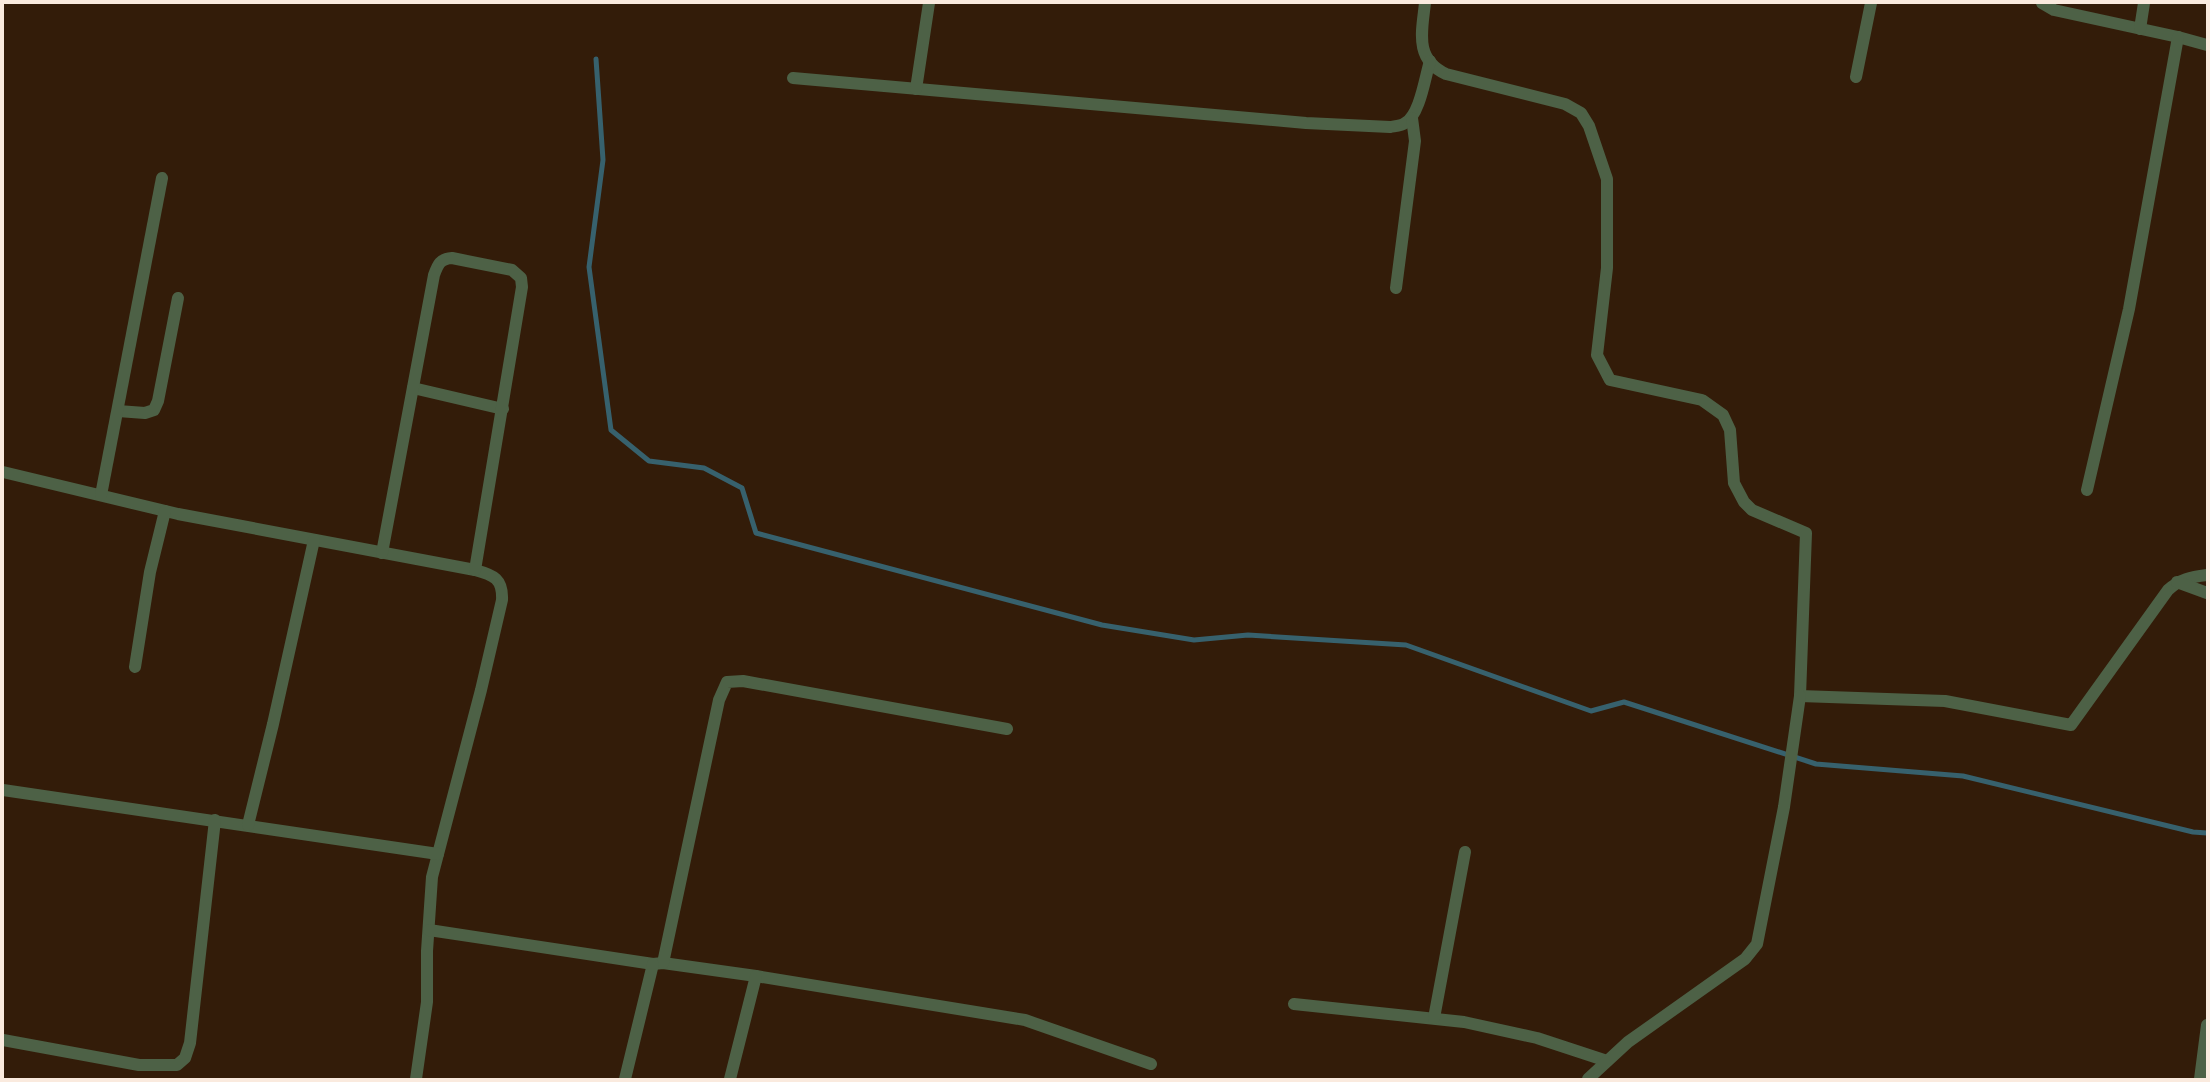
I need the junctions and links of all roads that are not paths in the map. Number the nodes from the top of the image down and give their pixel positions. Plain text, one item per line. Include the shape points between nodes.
1 (929, 3) edge
2 (1425, 3) edge
3 (1871, 3) edge
4 (2042, 3) edge
5 (2144, 3) edge
6 (2068, 8) edge
7 (2140, 29) junction
8 (2178, 37) junction
9 (2207, 45) edge
10 (1430, 61) junction
11 (1856, 77) dead end
12 (792, 78) dead end
13 (916, 89) junction
14 (1412, 118) junction
15 (162, 178) dead end
16 (1396, 288) dead end
17 (178, 298) dead end
18 (413, 388) junction
19 (503, 409) junction
20 (118, 411) junction
21 (3, 472) edge
22 (2087, 490) dead end
23 (101, 495) junction
24 (165, 511) junction
25 (314, 540) junction
26 (382, 553) junction
27 (475, 570) junction
28 (2207, 575) edge
29 (2177, 582) junction
30 (2207, 593) edge
31 (135, 667) dead end
32 (1800, 696) junction
33 (1007, 729) dead end
34 (3, 790) edge
35 (215, 820) junction
36 (248, 825) junction
37 (1465, 852) dead end
38 (438, 854) junction
39 (429, 930) junction
40 (658, 964) junction
41 (756, 976) junction
42 (1294, 1004) dead end
43 (1434, 1018) junction
44 (2207, 1025) edge
45 (3, 1040) edge
46 (1607, 1061) junction
47 (1151, 1064) dead end
48 (416, 1079) edge
49 (625, 1079) edge
50 (730, 1079) edge
51 (1588, 1079) edge
52 (2200, 1079) edge

1 - 13 street
2 - 10 street via 1421,39 1423,50
3 - 11 street
4 - 6 street via 2054,10
5 - 7 street
6 - 7 street
7 - 8 street
8 - 9 street
8 - 22 street via 2129,309
10 - 14 street
10 - 32 street via 1446,74 1565,104 1581,112 1589,126 1607,179 1607,268 1597,355 1610,380 1702,400 1723,415 1730,430 1734,483 1744,502 1752,510 1806,533
12 - 13 street
13 - 14 street via 1306,123 1390,127 1404,124
14 - 16 street via 1415,141
15 - 20 street
17 - 20 street via 158,401 154,410 145,413
18 - 19 street
18 - 19 street via 438,264 443,259 452,258 512,270 521,278 522,287
18 - 26 street
19 - 27 street
20 - 23 street
21 - 23 street
23 - 24 street
24 - 25 street
24 - 31 street via 150,572
25 - 26 street
25 - 36 street
26 - 27 street
27 - 38 street via 492,574 503,589 502,600
28 - 29 street
29 - 30 street
29 - 32 street via 2168,590 2071,725 1945,701
32 - 46 street via 1784,807 1757,944 1746,959 1628,1042
33 - 40 street via 743,681 727,682 719,700
34 - 35 street
35 - 36 street
35 - 45 street via 190,1044 185,1058 177,1065 139,1065
36 - 38 street
37 - 43 street
38 - 39 street via 432,877
39 - 40 street
39 - 48 street via 427,1002
40 - 41 street
40 - 49 street
41 - 47 street via 1025,1020
41 - 50 street
42 - 43 street
43 - 46 street via 1536,1038
44 - 52 street
46 - 51 street

